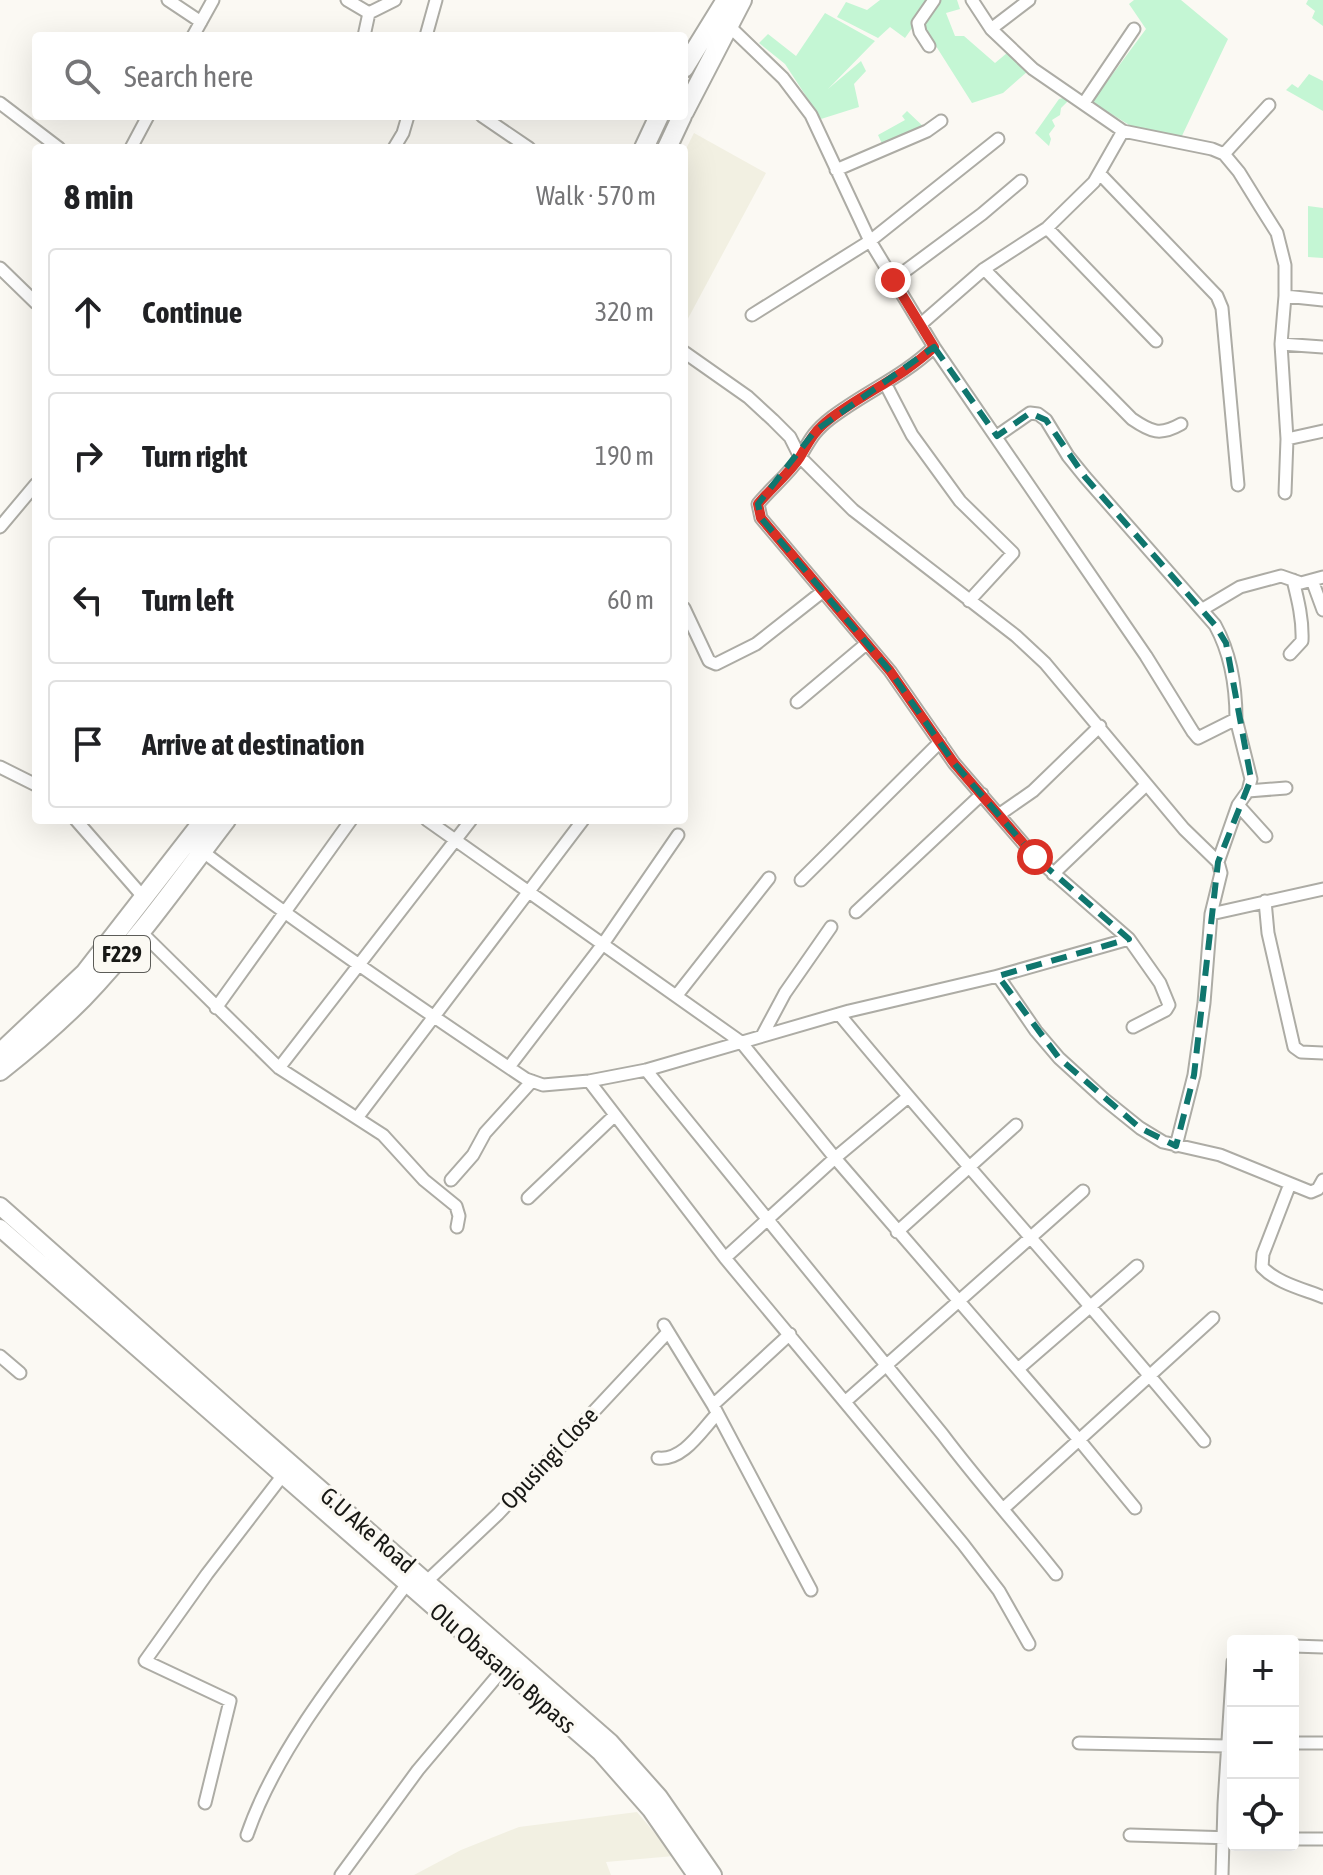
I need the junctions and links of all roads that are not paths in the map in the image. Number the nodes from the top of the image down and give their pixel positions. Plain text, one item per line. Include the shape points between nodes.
1 (168, 0) edge
2 (213, 0) edge
3 (347, 0) edge
4 (395, 0) edge
5 (436, 0) edge
6 (742, 0) edge
7 (934, 0) edge
8 (972, 0) edge
9 (1029, 0) edge
10 (720, 2) edge
11 (369, 13) junction
12 (201, 22) junction
13 (728, 25) junction
14 (991, 29) junction
15 (1134, 29) dead end
16 (195, 32) edge
17 (365, 32) edge
18 (427, 32) edge
19 (929, 46) dead end
20 (688, 61) edge
21 (0, 103) edge
22 (1084, 103) junction
23 (688, 104) edge
24 (1269, 105) dead end
25 (146, 120) edge
26 (407, 120) edge
27 (488, 120) edge
28 (680, 120) edge
29 (941, 121) dead end
30 (1123, 131) junction
31 (651, 132) edge
32 (998, 139) dead end
33 (670, 143) edge
34 (54, 144) edge
35 (133, 144) edge
36 (396, 144) edge
37 (523, 144) edge
38 (1224, 154) junction
39 (836, 170) junction
40 (1100, 174) junction
41 (1021, 181) dead end
42 (1047, 228) junction
43 (870, 241) junction
44 (0, 268) edge
45 (984, 269) junction
46 (893, 280) junction
47 (32, 295) edge
48 (1285, 296) junction
49 (1323, 300) edge
50 (752, 315) dead end
51 (921, 324) junction
52 (1156, 341) dead end
53 (1281, 344) junction
54 (934, 347) junction
55 (1323, 347) edge
56 (688, 355) edge
57 (886, 385) junction
58 (1181, 424) dead end
59 (1323, 431) edge
60 (997, 436) junction
61 (1287, 439) junction
62 (800, 457) junction
63 (1238, 485) dead end
64 (32, 489) edge
65 (1285, 493) dead end
66 (0, 527) edge
67 (1318, 579) edge
68 (1293, 580) junction
69 (822, 592) junction
70 (969, 601) junction
71 (1203, 609) junction
72 (1323, 610) edge
73 (688, 621) edge
74 (866, 644) junction
75 (1290, 654) dead end
76 (797, 702) dead end
77 (1236, 719) junction
78 (1100, 726) junction
79 (940, 742) junction
80 (0, 767) edge
81 (32, 783) edge
82 (1146, 785) junction
83 (1286, 788) dead end
84 (1248, 791) junction
85 (982, 794) junction
86 (1238, 805) junction
87 (1000, 814) junction
88 (79, 824) edge
89 (201, 824) edge
90 (223, 824) edge
91 (348, 824) edge
92 (433, 824) edge
93 (468, 824) edge
94 (580, 824) edge
95 (678, 835) dead end
96 (1266, 836) dead end
97 (456, 840) junction
98 (202, 851) junction
99 (1218, 862) junction
100 (1053, 874) junction
101 (769, 878) dead end
102 (801, 880) dead end
103 (1323, 889) edge
104 (528, 893) junction
105 (145, 899) junction
106 (1265, 901) junction
107 (856, 912) dead end
108 (284, 913) junction
109 (1211, 914) junction
110 (831, 927) dead end
111 (141, 932) junction
112 (1129, 939) junction
113 (603, 944) junction
114 (359, 964) junction
115 (998, 976) junction
116 (677, 995) junction
117 (216, 1008) junction
118 (839, 1014) junction
119 (434, 1017) junction
120 (1133, 1027) dead end
121 (762, 1036) junction
122 (741, 1042) junction
123 (0, 1053) edge
124 (1323, 1053) edge
125 (509, 1067) junction
126 (279, 1068) junction
127 (646, 1070) junction
128 (0, 1071) edge
129 (532, 1081) junction
130 (589, 1081) junction
131 (908, 1097) junction
132 (615, 1115) junction
133 (357, 1118) junction
134 (1016, 1125) dead end
135 (1176, 1146) junction
136 (835, 1158) junction
137 (967, 1167) junction
138 (451, 1180) dead end
139 (1290, 1184) junction
140 (1321, 1187) edge
141 (1083, 1191) dead end
142 (528, 1198) dead end
143 (0, 1206) edge
144 (766, 1219) junction
145 (457, 1227) dead end
146 (0, 1228) edge
147 (897, 1232) junction
148 (1029, 1237) junction
149 (725, 1258) junction
150 (1137, 1266) dead end
151 (1323, 1297) edge
152 (957, 1301) junction
153 (1089, 1307) junction
154 (1213, 1318) dead end
155 (790, 1334) junction
156 (0, 1356) edge
157 (885, 1367) junction
158 (1018, 1369) junction
159 (20, 1373) dead end
160 (1151, 1376) junction
161 (846, 1401) junction
162 (715, 1409) junction
163 (1080, 1441) junction
164 (1204, 1441) dead end
165 (658, 1458) dead end
166 (283, 1475) junction
167 (1004, 1508) junction
168 (1135, 1508) dead end
169 (1056, 1574) dead end
170 (427, 1581) junction
171 (407, 1584) junction
172 (811, 1590) dead end
173 (1029, 1644) dead end
174 (1299, 1646) edge
175 (1323, 1647) edge
176 (504, 1668) junction
177 (1079, 1743) dead end
178 (1299, 1743) edge
179 (1323, 1743) edge
180 (1227, 1745) edge
181 (205, 1803) dead end
182 (247, 1835) dead end
183 (1130, 1835) dead end
184 (1227, 1838) edge
185 (1299, 1839) edge
186 (1323, 1839) edge
187 (1227, 1844) edge
188 (341, 1875) edge
189 (696, 1875) edge
190 (713, 1875) edge
191 (1222, 1875) edge

1 - 12 street
2 - 12 street
3 - 11 street
4 - 11 street
5 - 18 street
6 - 13 main road
7 - 19 street via 918,23
8 - 14 street
9 - 14 street
10 - 20 main road
11 - 17 street
12 - 16 street
13 - 23 main road
13 - 39 street via 783,78 811,115
14 - 22 street via 1033,69
15 - 22 street
21 - 34 street
22 - 30 street
24 - 38 street
25 - 35 street
26 - 36 street
27 - 37 street
28 - 33 main road
29 - 39 street
30 - 38 street
30 - 40 street
31 - 33 main road
32 - 43 street
38 - 48 street via 1277,233
39 - 43 street
40 - 42 street
40 - 63 street via 1217,296
41 - 46 street
42 - 45 street
42 - 52 street
43 - 46 street
43 - 50 street
44 - 47 street
45 - 51 street
45 - 58 street via 1132,419 1153,433
46 - 51 street
48 - 49 street
48 - 53 street
51 - 54 street
53 - 55 street
53 - 61 street
54 - 57 street
54 - 60 street
56 - 62 street via 748,397 790,437
57 - 62 street via 815,431
57 - 70 street via 912,435 960,501 1013,553
59 - 61 street
60 - 71 street via 1030,413 1046,420 1085,477
60 - 77 street via 1198,738
61 - 65 street
62 - 69 street via 758,504 761,518
62 - 70 street via 853,510
64 - 66 street
67 - 68 street
67 - 72 street
68 - 71 street via 1281,576 1240,587
68 - 75 street via 1303,632
69 - 73 street via 756,644 716,664 709,661
69 - 74 street
70 - 78 street via 1045,663
71 - 77 street via 1226,643
74 - 76 street
74 - 79 street
77 - 84 street via 1250,768
78 - 82 street
78 - 87 street via 1033,791
79 - 85 street
79 - 102 street
80 - 81 street
82 - 99 street
82 - 100 street
83 - 84 street
84 - 86 street
85 - 87 street
85 - 107 street
86 - 96 street
86 - 99 street
87 - 100 street
88 - 105 street
89 - 105 main road, F229
90 - 98 main road, F229
91 - 108 street
92 - 97 street
93 - 97 street
94 - 104 street
95 - 113 street
97 - 104 street
97 - 114 street
98 - 108 street
98 - 111 main road, F229
99 - 109 street via 1221,873
100 - 112 street
101 - 116 street
103 - 106 street
104 - 113 street
104 - 119 street
105 - 123 main road, F229 via 72,986
106 - 109 street
106 - 124 street via 1294,1047
108 - 114 street
108 - 117 street
109 - 135 street via 1194,1075
110 - 121 street
111 - 117 street
111 - 128 main road, F229 via 60,1021
112 - 115 street
112 - 120 street via 1169,1005
113 - 116 street
113 - 125 street
114 - 119 street
114 - 126 street
115 - 118 street
115 - 135 street via 1059,1058 1140,1128
116 - 122 street
117 - 126 street
118 - 121 street
118 - 131 street
119 - 125 street
119 - 133 street
121 - 122 street
122 - 127 street
122 - 136 street
125 - 129 street
126 - 133 street
127 - 130 street
127 - 144 street
129 - 130 street
129 - 138 street
130 - 132 street
131 - 136 street
131 - 137 street
132 - 142 street
132 - 149 street
133 - 145 street via 383,1135 456,1206
134 - 137 street
135 - 139 street via 1220,1155
136 - 144 street
136 - 147 street
137 - 147 street
137 - 148 street
139 - 140 street via 1311,1192
139 - 151 street via 1262,1267 1281,1281
141 - 148 street
143 - 170 main road, G.U Ake Road
144 - 149 street
144 - 157 street
146 - 166 main road, Olu Obasanjo Bypass
147 - 152 street
148 - 152 street
148 - 153 street
149 - 155 street
150 - 153 street
152 - 157 street
152 - 158 street
153 - 158 street
153 - 160 street
154 - 160 street
155 - 161 street
155 - 162 street
156 - 159 street
157 - 161 street
157 - 167 street
158 - 163 street
160 - 163 street
160 - 164 street
161 - 173 street via 999,1591
162 - 165 street via 680,1453 670,1460
162 - 170 street, Opusingi Close via 666,1329 498,1514
162 - 172 street
163 - 167 street
163 - 168 street
166 - 171 main road, Olu Obasanjo Bypass
166 - 181 street via 145,1661 230,1701
167 - 169 street
170 - 190 main road, G.U Ake Road via 610,1742 659,1797
171 - 176 main road, Olu Obasanjo Bypass
171 - 182 street via 278,1768
174 - 175 street
176 - 188 street via 418,1770
176 - 189 main road, Olu Obasanjo Bypass via 608,1761 670,1834
177 - 180 street
178 - 179 street
183 - 184 street
185 - 186 street
187 - 191 street

